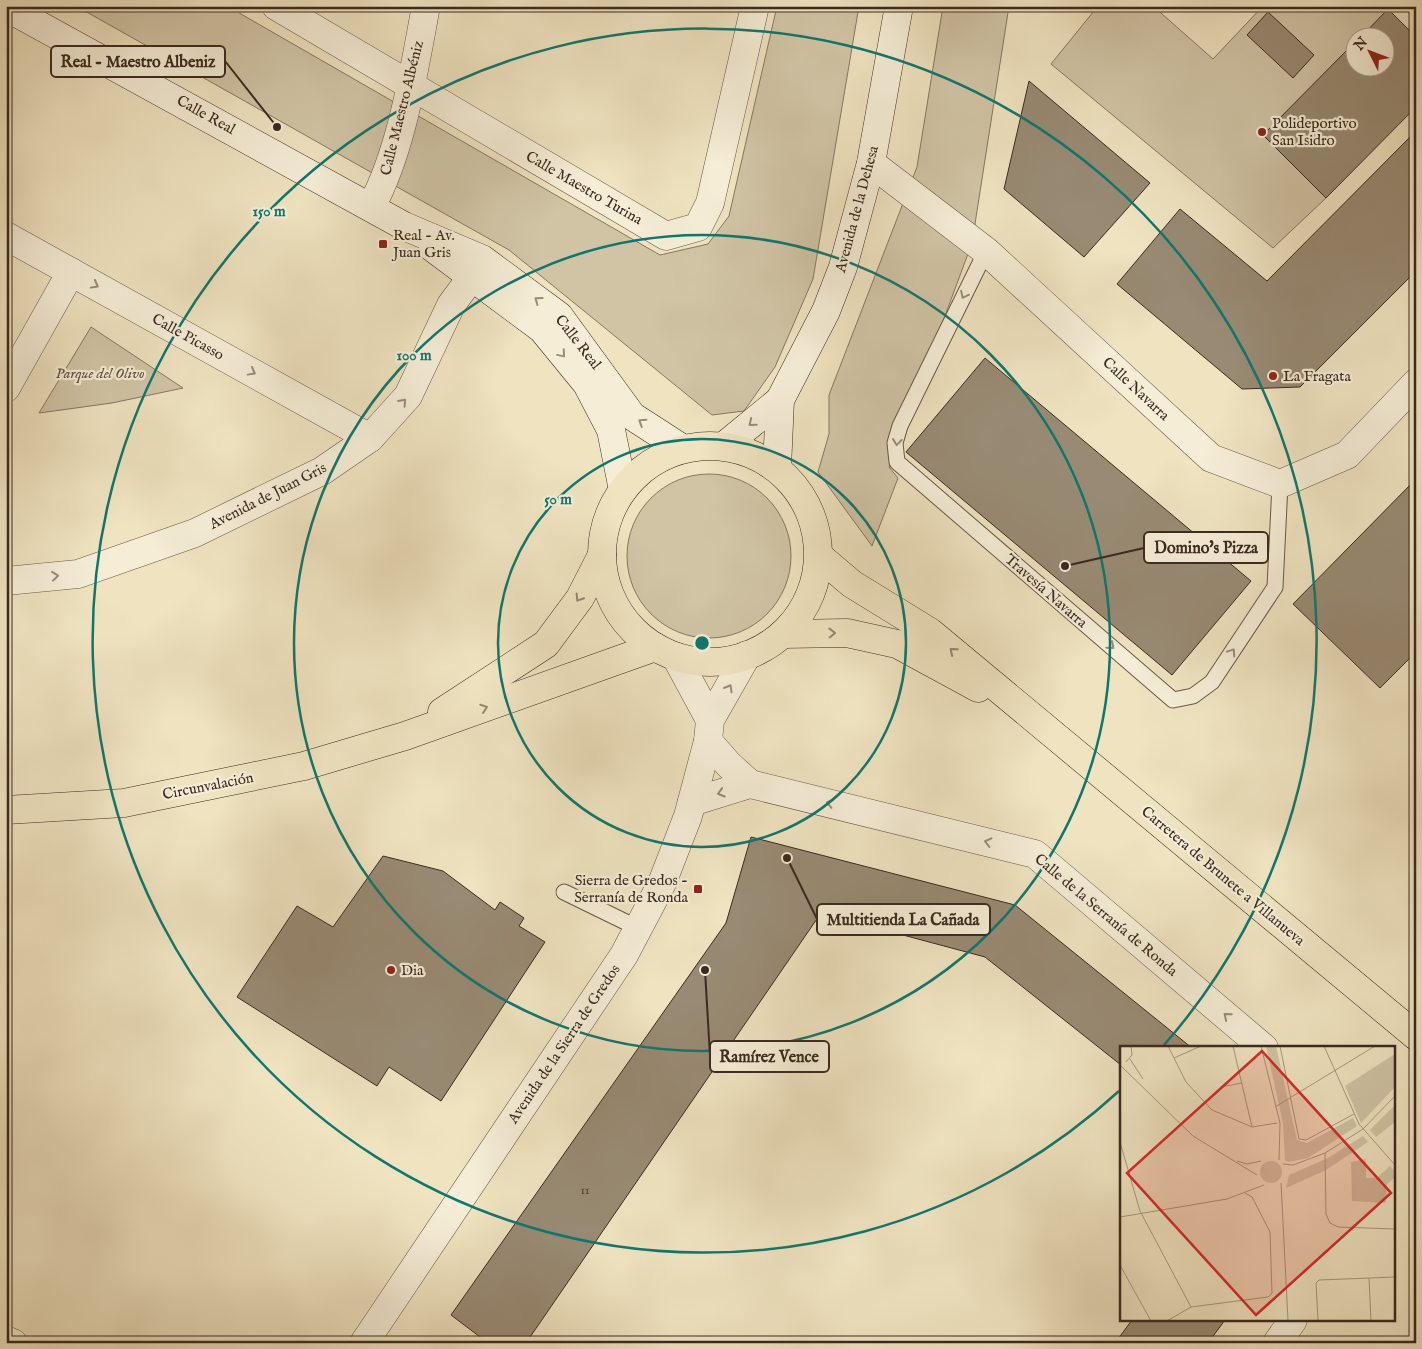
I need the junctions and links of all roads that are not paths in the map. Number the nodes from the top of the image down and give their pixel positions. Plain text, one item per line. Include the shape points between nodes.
1 (276, 6) edge
2 (426, 6) edge
3 (756, 6) edge
4 (899, 6) edge
5 (6, 7) edge
6 (411, 86) junction
7 (871, 163) junction
8 (370, 207) junction
9 (404, 226) junction
10 (6, 236) edge
11 (986, 251) junction
12 (71, 272) junction
13 (471, 278) junction
14 (1416, 383) edge
15 (6, 388) edge
16 (780, 400) junction
17 (370, 438) junction
18 (724, 446) junction
19 (683, 449) junction
20 (777, 468) junction
21 (1280, 484) junction
22 (623, 490) junction
23 (602, 555) junction
24 (819, 556) junction
25 (6, 581) edge
26 (783, 634) junction
27 (666, 652) junction
28 (747, 656) junction
29 (1030, 716) junction
30 (709, 731) junction
31 (405, 736) junction
32 (750, 784) junction
33 (692, 802) junction
34 (6, 810) edge
35 (564, 892) dead end
36 (640, 929) junction
37 (1416, 1036) edge
38 (1262, 1046) edge
39 (1292, 1322) edge
40 (6, 1340) edge
41 (13, 1343) edge
42 (364, 1343) edge
43 (1277, 1343) edge

1 - 6 street, Calle Maestro Turina
2 - 6 street, Calle Maestro Albéniz
3 - 6 street, Calle Maestro Turina via 710,203 698,227 666,236
4 - 7 street, Avenida de la Dehesa
5 - 8 street, Calle Real
6 - 8 street, Calle Maestro Albéniz via 382,187
7 - 11 street, Calle Navarra
7 - 16 street, Avenida de la Dehesa via 843,266 826,311
8 - 9 street, Calle Real
9 - 13 street, Calle Real
19 -> 9 street, Calle Real via 632,416 559,316 482,259
10 - 12 street, Calle Picasso
11 - 21 street, Calle Navarra via 1211,458
11 -> 21 lane, Travesía Navarra via 900,426 895,443 897,462 1173,700 1193,696 1212,682 1275,587
12 - 15 street
12 -> 17 street, Calle Picasso
17 -> 13 street, Avenida de Juan Gris via 408,396 451,305
13 -> 22 street, Calle Real via 542,329 587,384 611,430
14 - 21 street via 1347,455
16 -> 18 street, Avenida de la Dehesa
16 - 20 street, Avenida de la Dehesa
25 -> 17 street, Avenida de Juan Gris via 78,574 195,532 322,471
18 - 19 highway
18 - 20 highway via 752,453
19 - 22 highway via 649,464
20 - 24 highway via 800,492 814,522
22 - 23 highway via 611,510 604,532
23 - 27 highway via 606,582 616,608 633,630
23 -> 31 highway via 580,598 546,644
24 - 26 highway via 809,598
29 -> 24 highway, Carretera de Brunete a Villanueva via 930,632 852,584
26 - 28 highway
26 -> 29 highway, Carretera de Brunete a Villanueva via 847,633 897,644
27 - 28 highway via 712,662
27 - 30 street
31 -> 27 highway
30 -> 28 street, Avenida de la Sierra de Gredos
29 - 37 highway, Carretera de Brunete a Villanueva
30 - 32 street, Calle de la Serranía de Ronda via 728,765
30 - 33 street, Avenida de la Sierra de Gredos
31 - 34 highway, Circunvalación via 304,766 124,802
32 -> 33 street
38 -> 32 street, Calle de la Serranía de Ronda via 1035,854
33 - 36 street, Avenida de la Sierra de Gredos via 662,883
35 - 36 lane
36 - 42 street, Avenida de la Sierra de Gredos
39 - 43 street
40 - 41 street

